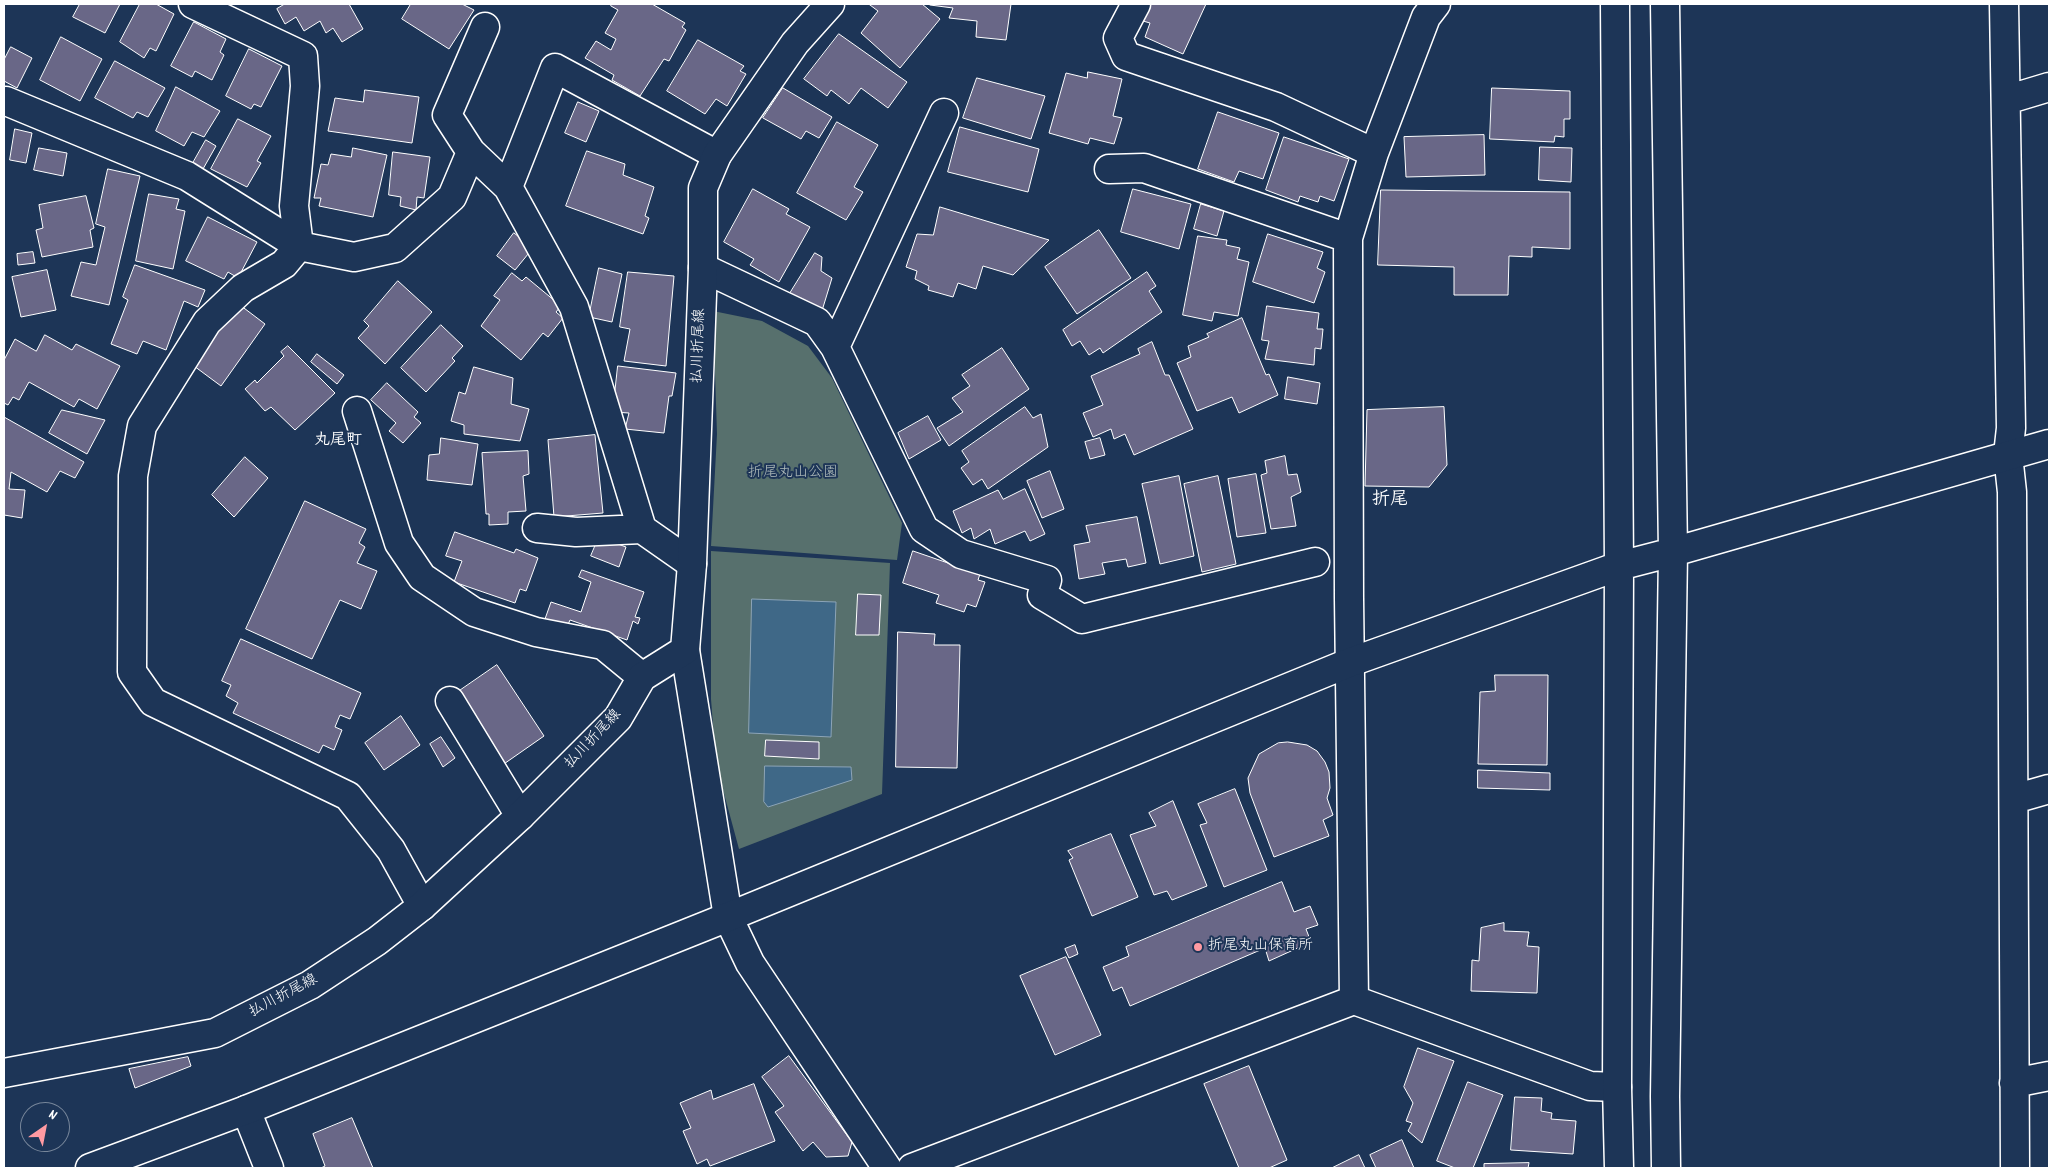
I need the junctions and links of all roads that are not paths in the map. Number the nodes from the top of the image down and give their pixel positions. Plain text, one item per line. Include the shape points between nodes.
1 (193, 4) edge
2 (830, 4) edge
3 (1136, 4) edge
4 (1436, 4) edge
5 (1615, 4) edge
6 (1665, 4) edge
7 (2004, 4) edge
8 (485, 27) dead end
9 (2049, 87) edge
10 (2006, 100) junction
11 (6, 101) dead end
12 (944, 113) dead end
13 (471, 152) junction
14 (1374, 153) junction
15 (717, 155) junction
16 (1109, 169) dead end
17 (508, 187) junction
18 (1348, 238) junction
19 (298, 246) junction
20 (703, 268) junction
21 (834, 347) junction
22 (357, 411) dead end
23 (2049, 444) edge
24 (2008, 455) junction
25 (537, 528) dead end
26 (642, 529) junction
27 (1673, 552) junction
28 (1315, 562) dead end
29 (692, 564) junction
30 (1620, 566) junction
31 (686, 650) junction
32 (1351, 662) junction
33 (642, 677) junction
34 (450, 701) dead end
35 (2049, 789) edge
36 (2014, 799) junction
37 (520, 816) junction
38 (422, 906) junction
39 (728, 917) junction
40 (1354, 1000) junction
41 (4, 1073) edge
42 (2049, 1076) edge
43 (2014, 1083) junction
44 (1617, 1087) junction
45 (246, 1110) junction
46 (90, 1168) edge
47 (269, 1168) edge
48 (887, 1168) edge
49 (912, 1168) edge
50 (1619, 1168) edge
51 (1666, 1168) edge
52 (2015, 1168) edge

1 - 19 street via 303,56 305,86 294,206
2 - 15 street, 払川折尾線 via 795,42
3 - 14 street via 1118,38 1126,56 1276,107
4 - 14 street via 1426,17
5 - 30 street
6 - 27 street
7 - 10 street
8 - 13 street via 447,115
9 - 10 street
10 - 24 street via 2011,428
11 - 19 street via 188,176
12 - 21 street
13 - 17 street
13 - 19 street via 452,197 395,248 354,257
14 - 18 street
15 - 17 street via 555,68
15 - 20 street, 払川折尾線 via 703,188
16 - 18 street via 1144,168
17 - 26 street via 574,307
18 - 32 street
19 - 38 street via 284,264 243,288 207,322 142,426 133,476 132,672 153,702 348,796 392,850
20 - 21 street via 817,322
20 - 29 street, 払川折尾線
21 - 28 street via 924,529 961,554 1047,580 1042,595 1082,619
22 - 33 street via 400,544 422,577 474,612 536,632 604,645
23 - 24 street
24 - 27 street
24 - 36 street via 2012,492
25 - 26 street via 576,532
26 - 29 street
27 - 30 street
27 - 51 street
29 - 31 street, 払川折尾線
30 - 32 street
30 - 44 street
31 - 33 street, 払川折尾線
31 - 39 street
32 - 39 street
32 - 40 street
33 - 37 street, 払川折尾線 via 618,718
34 - 37 street
35 - 36 street
36 - 43 street
37 - 38 street, 払川折尾線
38 - 41 street, 払川折尾線 via 377,941 310,985 216,1033
39 - 45 street
39 - 48 street via 750,963
40 - 44 street via 1590,1086
40 - 49 street
42 - 43 street
43 - 52 street
44 - 50 street
45 - 46 street
45 - 47 street

